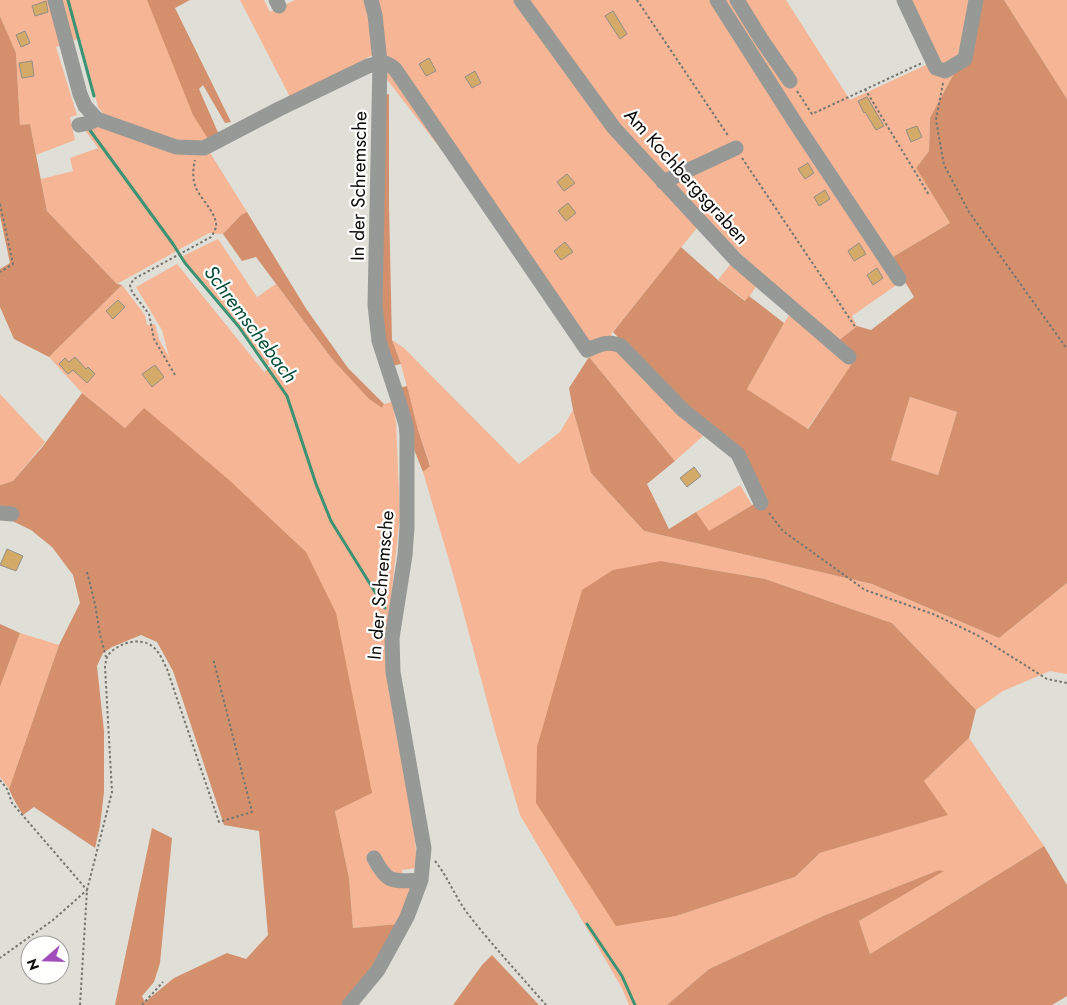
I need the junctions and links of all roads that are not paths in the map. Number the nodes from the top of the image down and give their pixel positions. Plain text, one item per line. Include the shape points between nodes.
1 (55, 0) edge
2 (371, 0) edge
3 (521, 0) edge
4 (717, 0) edge
5 (737, 0) edge
6 (904, 0) edge
7 (976, 0) edge
8 (380, 62) junction
9 (790, 81) road end
10 (97, 119) junction
11 (79, 125) dead end
12 (736, 148) road end
13 (664, 182) junction
14 (899, 278) dead end
15 (848, 357) dead end
16 (761, 503) road end
17 (374, 858) dead end
18 (422, 880) junction
19 (349, 1005) edge

1 - 10 street via 80,94
2 - 8 street, In der Schremsche
3 - 13 street, Am Kochbergsgraben via 614,128
4 - 14 street
5 - 9 street
6 - 7 street via 936,68 945,71 965,59
8 - 10 street via 204,148 176,147
8 - 16 street via 395,69 587,350 608,342 621,346 683,410 738,454
8 - 18 street, In der Schremsche via 375,305 379,341 407,435 405,555 392,638 393,672 424,848
10 - 11 street
12 - 13 street
13 - 15 street, Am Kochbergsgraben via 736,260
17 - 18 street via 381,872 393,881
18 - 19 street, In der Schremsche via 407,917 378,970

